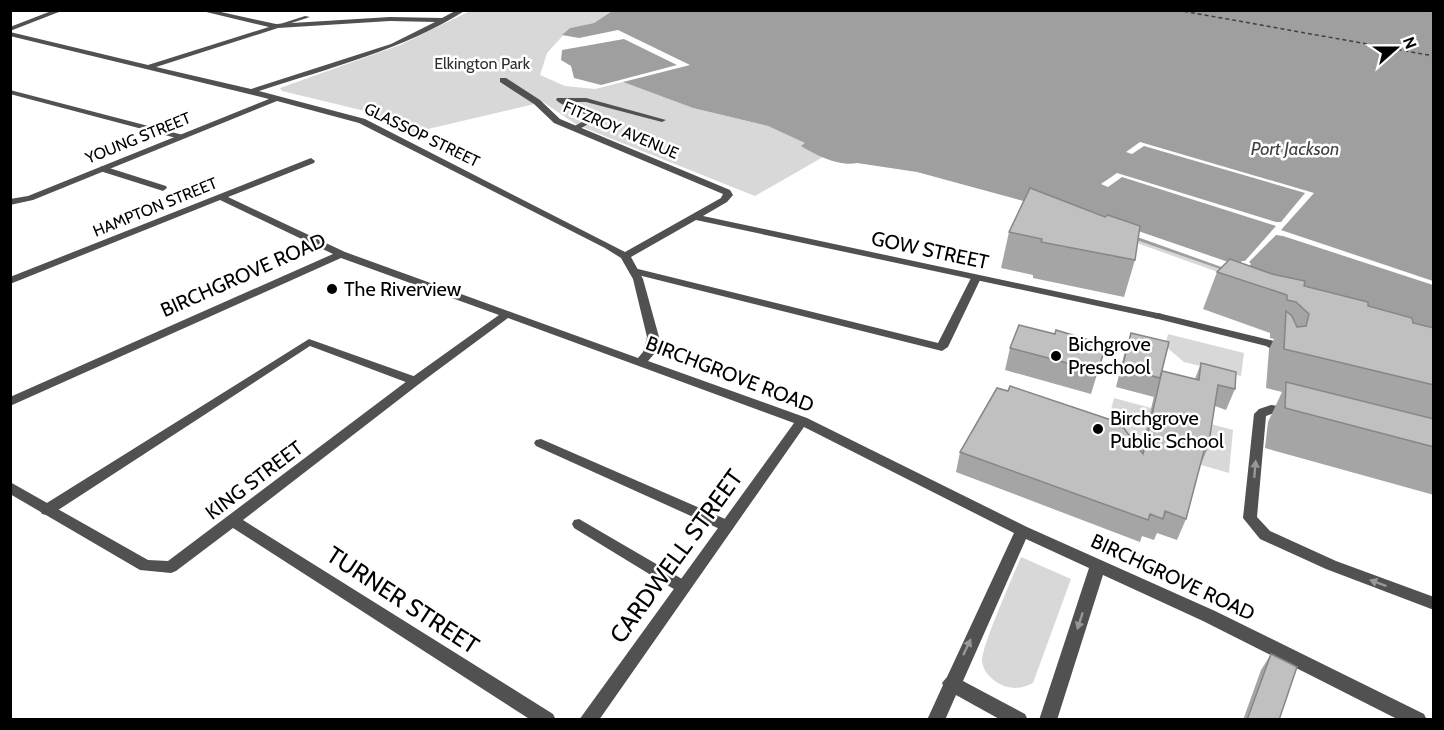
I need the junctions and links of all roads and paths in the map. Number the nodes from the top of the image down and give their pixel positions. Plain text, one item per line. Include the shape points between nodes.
1 (61, 10) edge
2 (201, 10) edge
3 (463, 10) edge
4 (307, 17) dead end
5 (446, 20) junction
6 (276, 26) junction
7 (10, 29) edge
8 (10, 34) edge
9 (148, 68) junction
10 (502, 80) dead end
11 (10, 92) edge
12 (252, 92) junction
13 (277, 98) junction
14 (662, 120) dead end
15 (576, 129) junction
16 (180, 137) junction
17 (311, 160) dead end
18 (103, 169) junction
19 (163, 188) dead end
20 (220, 197) junction
21 (10, 202) edge
22 (695, 217) junction
23 (340, 254) junction
24 (625, 256) junction
25 (634, 271) junction
26 (976, 278) junction
27 (10, 281) edge
28 (507, 314) junction
29 (1282, 360) edge
30 (641, 362) junction
31 (415, 381) junction
32 (10, 402) edge
33 (1303, 415) edge
34 (802, 421) junction
35 (541, 443) dead end
36 (10, 487) edge
37 (47, 510) junction
38 (234, 520) junction
39 (579, 524) dead end
40 (727, 526) junction
41 (1022, 531) junction
42 (1098, 566) junction
43 (683, 586) junction
44 (1434, 604) edge
45 (951, 683) junction
46 (547, 720) edge
47 (588, 720) edge
48 (936, 720) edge
49 (1019, 720) edge
50 (1048, 720) edge
51 (1418, 720) edge

1 - 7 street
2 - 6 street
3 - 5 street
4 - 6 street
5 - 6 street
5 - 12 street via 387,47
6 - 9 street
8 - 9 street, GLASSOP STREET
9 - 12 street, GLASSOP STREET
10 - 15 street, FITZROY AVENUE via 537,102 552,118
11 - 16 street
12 - 13 street, GLASSOP STREET
13 - 16 street, YOUNG STREET
13 - 24 street, GLASSOP STREET via 362,121
14 - 15 street via 586,100 560,100 592,115 593,119
15 - 22 street, FITZROY AVENUE via 721,188 728,195
16 - 18 street, YOUNG STREET
17 - 20 street, HAMPTON STREET
18 - 19 street
18 - 21 street, YOUNG STREET
20 - 23 street
20 - 27 street, HAMPTON STREET
22 - 24 street
22 - 26 street, GOW STREET
23 - 28 street, BIRCHGROVE ROAD
23 - 32 street, BIRCHGROVE ROAD
24 - 25 street, GLASSOP STREET
25 - 26 street via 942,347
25 - 30 street, GLASSOP STREET via 653,337 649,353
26 - 29 street, GOW STREET via 1274,344 1283,352
28 - 30 street, BIRCHGROVE ROAD
28 - 31 street, KING STREET
30 - 34 street, BIRCHGROVE ROAD
31 - 37 street via 309,342
31 - 38 street, KING STREET
44 -> 33 street via 1265,535 1250,518 1260,414 1266,409 1281,408
34 - 40 street, CARDWELL STREET
34 - 41 street, BIRCHGROVE ROAD
35 - 40 street
36 - 37 street, KING STREET
37 - 38 street, KING STREET via 145,566 171,567
38 - 46 street, TURNER STREET
39 - 43 street
40 - 43 street, CARDWELL STREET
41 - 42 street, BIRCHGROVE ROAD
45 -> 41 street
42 -> 50 street
42 - 51 street, BIRCHGROVE ROAD via 1209,616
43 - 47 street, CARDWELL STREET
45 - 48 street
45 - 49 street

